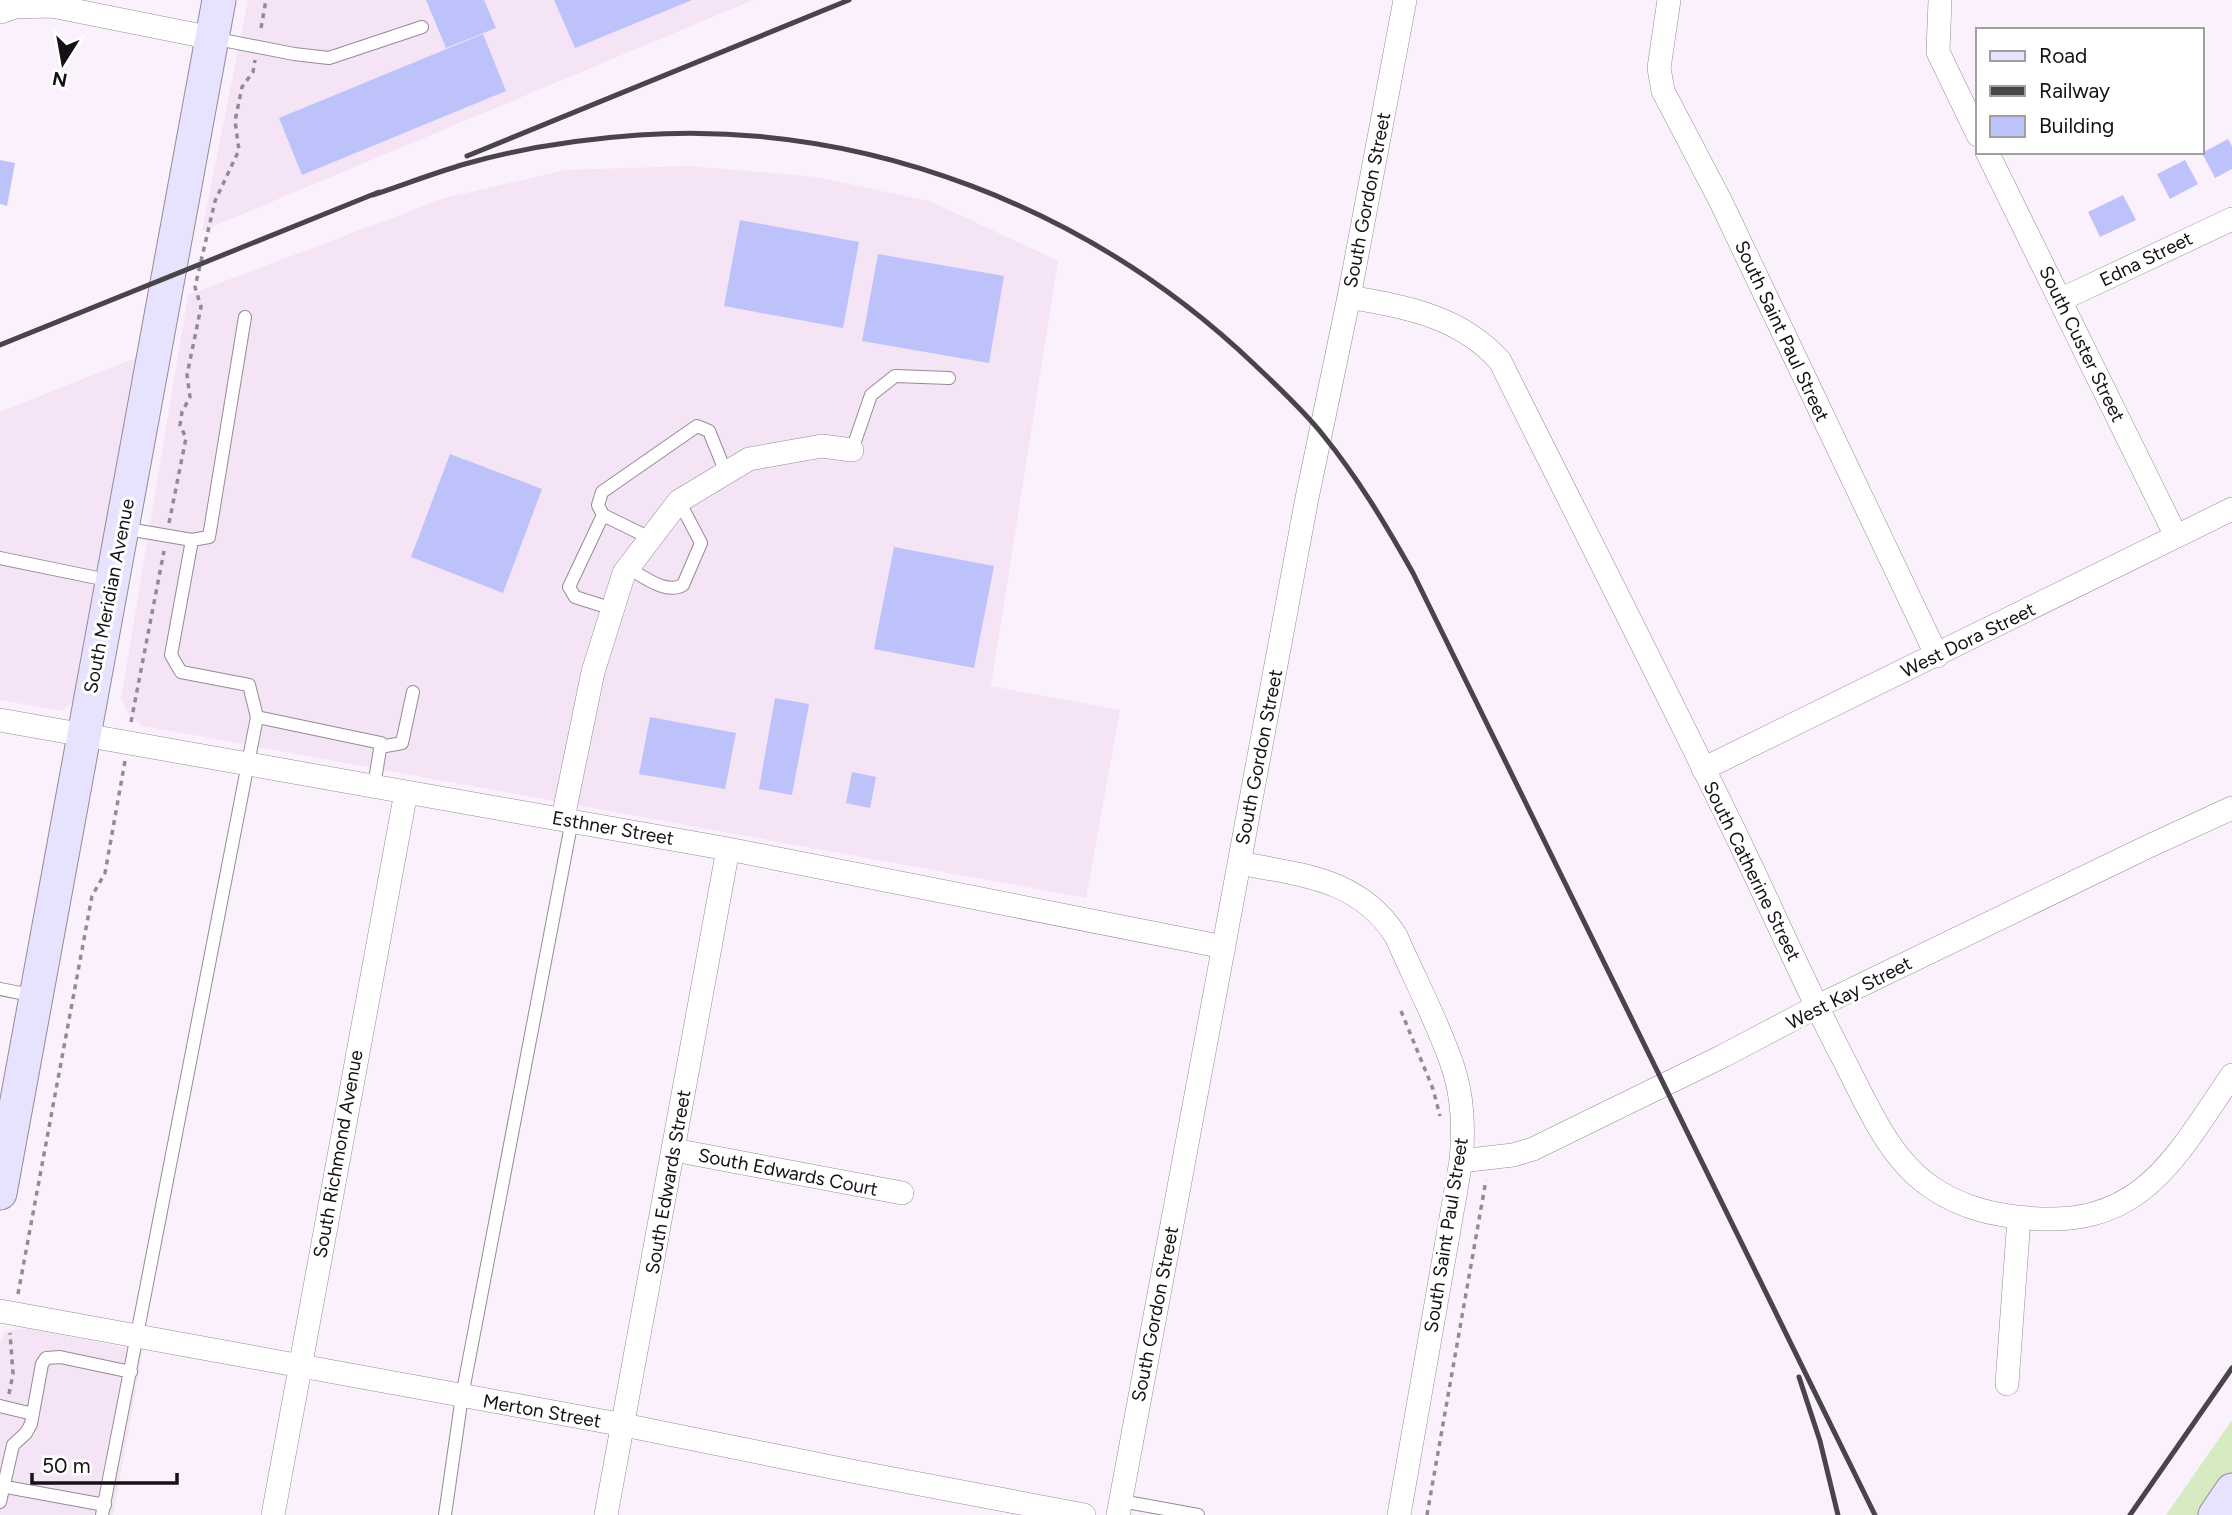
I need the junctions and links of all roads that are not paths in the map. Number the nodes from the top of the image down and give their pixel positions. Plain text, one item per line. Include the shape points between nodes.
1 (219, 0) edge
2 (1405, 0) edge
3 (1669, 0) edge
4 (1940, 0) edge
5 (0, 12) edge
6 (422, 27) dead end
7 (212, 38) junction
8 (1976, 131) edge
9 (1988, 154) edge
10 (2232, 219) edge
11 (1349, 298) junction
12 (2060, 300) junction
13 (246, 317) dead end
14 (949, 378) dead end
15 (852, 450) joint
16 (726, 473) junction
17 (678, 501) junction
18 (2232, 509) edge
19 (603, 515) junction
20 (122, 527) junction
21 (2176, 536) junction
22 (650, 538) junction
23 (192, 540) junction
24 (0, 558) edge
25 (628, 568) junction
26 (112, 581) junction
27 (613, 609) junction
28 (1937, 656) junction
29 (412, 692) dead end
30 (257, 717) junction
31 (0, 720) edge
32 (83, 735) junction
33 (380, 747) junction
34 (248, 762) junction
35 (1703, 769) junction
36 (374, 786) junction
37 (406, 792) junction
38 (2232, 808) edge
39 (567, 819) junction
40 (727, 849) junction
41 (1239, 863) junction
42 (1224, 947) junction
43 (0, 989) edge
44 (36, 996) junction
45 (1816, 1007) junction
46 (2232, 1075) edge
47 (674, 1150) junction
48 (1461, 1161) junction
49 (0, 1193) edge
50 (902, 1193) dead end
51 (2019, 1218) junction
52 (0, 1311) edge
53 (138, 1336) junction
54 (300, 1366) junction
55 (131, 1373) junction
56 (2007, 1384) dead end
57 (463, 1396) junction
58 (0, 1406) edge
59 (33, 1414) junction
60 (624, 1425) junction
61 (2, 1486) edge
62 (2232, 1490) edge
63 (0, 1502) edge
64 (1119, 1508) edge
65 (104, 1510) edge
66 (273, 1515) edge
67 (445, 1515) edge
68 (606, 1515) edge
69 (1084, 1515) edge
70 (1198, 1515) edge
71 (1399, 1515) edge
72 (2215, 1515) edge

1 - 7 main road, South Meridian Avenue
2 - 11 street, South Gordon Street
3 - 28 street, South Saint Paul Street via 1660,68 1663,91 1721,202
4 - 8 street via 1937,52
5 - 7 street via 52,6
6 - 7 lane via 329,58
7 - 20 main road, South Meridian Avenue
9 - 12 street, South Custer Street
10 - 12 street, Edna Street
11 - 35 street, South Catherine Street via 1397,306 1444,321 1485,345 1500,361
11 - 41 street, South Gordon Street
12 - 21 street, South Custer Street
13 - 23 lane via 209,537
14 - 15 lane via 895,376 871,395
15 - 16 street via 822,446 749,459
16 - 17 street
16 - 19 lane via 709,431 697,426 601,492 598,505
17 - 22 street
17 - 25 lane via 701,543 683,585 664,587
18 - 21 street, West Dora Street
19 - 22 lane
19 - 27 lane via 569,587 575,597
20 - 23 lane
20 - 26 main road, South Meridian Avenue
21 - 28 street, West Dora Street
22 - 25 street
23 - 30 lane via 171,655 181,672 249,685
24 - 26 lane
25 - 27 street
26 - 32 main road, South Meridian Avenue
27 - 39 street via 593,672
28 - 35 street, West Dora Street
29 - 33 lane via 402,743
30 - 33 lane via 381,743
30 - 34 lane
31 - 32 street, Esthner Street
32 - 34 street, Esthner Street
32 - 44 main road, South Meridian Avenue
33 - 36 lane
34 - 36 street, Esthner Street
34 - 53 lane
35 - 45 street, South Catherine Street
36 - 37 street, Esthner Street
37 - 39 street, Esthner Street
37 - 54 street, South Richmond Avenue
38 - 45 street, West Kay Street
39 - 40 street, Esthner Street
39 - 57 lane
40 - 42 street, Esthner Street
40 - 47 street, South Edwards Street
41 - 42 street, South Gordon Street
41 - 48 street, South Saint Paul Street via 1329,882 1350,891 1383,916 1454,1071 1462,1116
42 - 64 street, South Gordon Street
43 - 44 lane
44 - 49 main road, South Meridian Avenue
45 - 48 street, West Kay Street via 1533,1149
45 - 51 street, South Catherine Street via 1880,1129 1904,1162 1931,1188 1962,1205
46 - 51 street, South Catherine Street via 2158,1177 2121,1205 2054,1221
47 - 50 street, South Edwards Court
47 - 60 street, South Edwards Street
48 - 71 street, South Saint Paul Street
51 - 56 street
52 - 53 street, Merton Street
53 - 54 street, Merton Street
53 - 55 lane
54 - 57 street, Merton Street
54 - 66 street, South Richmond Avenue
55 - 59 lane via 46,1358
55 - 65 lane
57 - 60 street, Merton Street
57 - 67 lane
58 - 59 lane
59 - 61 lane via 26,1433 13,1445
60 - 68 street, South Edwards Street
60 - 69 street, Merton Street
61 - 63 lane
61 - 65 lane
62 - 72 main road
64 - 70 lane

